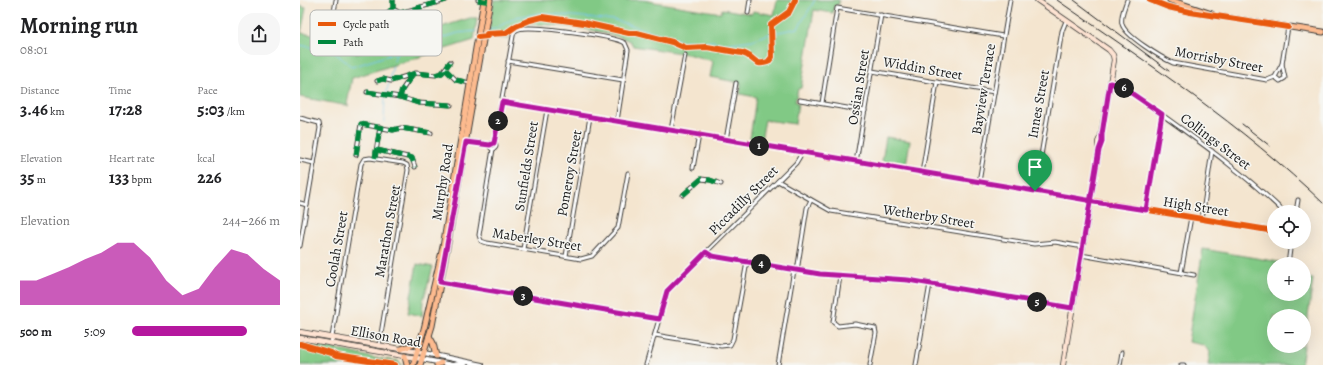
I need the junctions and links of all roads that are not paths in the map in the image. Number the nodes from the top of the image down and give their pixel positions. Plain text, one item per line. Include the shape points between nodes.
1 (336, 0) edge
2 (393, 0) edge
3 (446, 0) edge
4 (478, 0) edge
5 (750, 0) edge
6 (1010, 0) edge
7 (1037, 0) edge
8 (1127, 0) edge
9 (1150, 0) edge
10 (1170, 0) edge
11 (487, 1) edge
12 (393, 9) joint
13 (334, 10) edge
14 (396, 10) edge
15 (409, 10) edge
16 (748, 13) dead end
17 (1213, 14) junction
18 (881, 16) junction
19 (1066, 20) junction
20 (1288, 27) junction
21 (1323, 32) edge
22 (1003, 36) junction
23 (685, 55) dead end
24 (508, 61) junction
25 (450, 62) dead end
26 (1282, 64) junction
27 (445, 70) junction
28 (872, 71) junction
29 (413, 74) junction
30 (1275, 77) junction
31 (623, 80) junction
32 (377, 81) dead end
33 (937, 82) junction
34 (470, 83) junction
35 (736, 83) dead end
36 (1110, 83) junction
37 (367, 92) dead end
38 (994, 92) junction
39 (400, 97) junction
40 (800, 100) dead end
41 (502, 102) junction
42 (822, 103) junction
43 (451, 105) dead end
44 (547, 110) junction
45 (865, 111) junction
46 (1162, 114) junction
47 (590, 117) junction
48 (300, 118) edge
49 (616, 121) junction
50 (380, 127) junction
51 (671, 130) junction
52 (431, 133) dead end
53 (699, 135) junction
54 (726, 140) junction
55 (464, 141) junction
56 (494, 143) junction
57 (490, 145) junction
58 (493, 149) junction
59 (377, 150) junction
60 (1212, 151) junction
61 (802, 153) junction
62 (356, 155) dead end
63 (375, 158) junction
64 (363, 159) joint
65 (300, 160) edge
66 (856, 162) junction
67 (314, 163) junction
68 (414, 167) dead end
69 (693, 168) dead end
70 (628, 173) dead end
71 (922, 173) junction
72 (778, 181) junction
73 (979, 182) junction
74 (721, 184) dead end
75 (1035, 191) junction
76 (683, 195) dead end
77 (810, 200) junction
78 (1298, 200) dead end
79 (1091, 201) junction
80 (300, 203) edge
81 (307, 204) junction
82 (1277, 205) edge
83 (1297, 205) edge
84 (1146, 210) junction
85 (1191, 217) junction
86 (1202, 219) junction
87 (1267, 230) edge
88 (300, 246) edge
89 (1083, 247) junction
90 (524, 249) junction
91 (706, 252) junction
92 (1081, 255) junction
93 (566, 256) junction
94 (747, 262) junction
95 (795, 270) junction
96 (1181, 273) junction
97 (1194, 275) dead end
98 (840, 276) junction
99 (440, 282) junction
100 (930, 284) junction
101 (1072, 308) junction
102 (659, 319) junction
103 (300, 332) edge
104 (654, 335) junction
105 (429, 336) junction
106 (300, 338) edge
107 (331, 340) junction
108 (421, 342) junction
109 (730, 345) junction
110 (379, 346) junction
111 (401, 349) junction
112 (732, 349) dead end
113 (418, 352) junction
114 (1122, 352) dead end
115 (424, 353) junction
116 (405, 356) junction
117 (436, 356) junction
118 (416, 358) junction
119 (422, 359) junction
120 (469, 363) junction
121 (439, 364) edge
122 (407, 365) edge
123 (413, 365) edge
124 (420, 365) edge
125 (482, 365) edge
126 (646, 365) edge
127 (778, 365) edge
128 (870, 365) edge
129 (916, 365) edge
130 (1063, 365) edge
131 (1120, 365) edge
132 (1181, 365) edge
133 (1184, 365) edge

1 - 13 street
2 - 12 street
3 - 15 street
4 - 11 street
5 - 16 street
6 - 22 street, Bayview Terrace
7 - 19 main road
8 - 30 street, Morrisby Street via 1122,17 1123,26 1130,35 1173,63 1264,80
9 - 17 main road via 1181,10
10 - 17 main road
11 - 34 main road, Murphy Road
11 - 55 main road, Murphy Road
12 - 14 street
17 - 20 main road
18 - 22 street
18 - 28 street, Ossian Street
18 - 42 street via 837,8
19 - 36 main road via 1113,54
19 - 75 street, Innes Street
20 - 21 main road
20 - 26 street, Morrisby Street
22 - 38 street, Bayview Terrace
23 - 51 street
24 - 31 street
24 - 31 street via 514,33 521,28 540,27 620,40 627,44 628,50
24 - 41 street
25 - 27 street
26 - 30 street, Morrisby Street
26 - 30 street, Morrisby Street via 1284,80 1280,81
27 - 29 street via 435,76
27 - 34 street via 456,80
28 - 33 street, Widdin Street
28 - 45 street, Ossian Street
29 - 32 street via 391,81
29 - 39 street
31 - 49 street
33 - 38 street, Widdin Street
33 - 71 street
34 - 55 main road, Murphy Road
35 - 54 street
36 - 46 street, Collings Street via 1121,86
36 - 79 main road
37 - 39 street
38 - 73 street, Bayview Terrace
39 - 43 street via 418,103
40 - 42 street
41 - 44 street, High Street
41 - 56 street
42 - 45 street
44 - 47 street, High Street
44 - 90 street, Sunfields Street
45 - 66 street, Ossian Street
46 - 60 street, Collings Street
46 - 84 street
47 - 49 street, High Street
47 - 93 street, Pomeroy Street
48 - 67 street via 319,123
49 - 51 street, High Street
50 - 52 street
50 - 59 street
50 - 62 street via 361,124
51 - 53 street, High Street
53 - 54 street, High Street
53 - 69 street
54 - 61 street, High Street
55 - 57 street
55 - 99 main road, Murphy Road
55 - 108 main road, Murphy Road
56 - 57 street
56 - 58 street via 496,146
57 - 58 street
58 - 90 street, Maberley Street via 480,240
59 - 63 street
59 - 68 street via 412,158
60 - 82 street, Collings Street
60 - 86 street
61 - 66 street, High Street
61 - 72 street, Piccadilly Street
63 - 64 street, Marathon Street
63 - 110 street, Marathon Street via 403,163 407,165 408,170
64 - 107 street, Coolah Street
65 - 67 street
66 - 71 street, High Street
67 - 81 street
70 - 93 street, Maberley Street via 616,231 590,257 581,259
71 - 73 street, High Street
72 - 77 street, Wetherby Street
72 - 91 street, Piccadilly Street
73 - 75 street, High Street
74 - 76 street via 701,179
75 - 79 street, High Street
77 - 89 street, Wetherby Street via 831,211 1034,244 1055,242
77 - 95 street
78 - 83 street
79 - 84 street, High Street
79 - 89 main road
80 - 81 street
81 - 88 street
84 - 85 street, High Street
85 - 86 street, High Street
85 - 96 street
86 - 87 street, High Street
89 - 92 main road
90 - 93 street, Maberley Street
91 - 94 street via 712,256
91 - 102 street, Piccadilly Street via 667,291
92 - 96 street
92 - 101 main road
94 - 95 street
94 - 109 street
95 - 98 street
95 - 127 street
96 - 97 street
98 - 100 street
98 - 128 street via 833,323 838,326 856,324 875,328
99 - 102 street
99 - 105 main road, Murphy Road
100 - 101 street
100 - 129 street
101 - 130 main road
102 - 104 street, Piccadilly Street
103 - 107 main road, Ellison Road
104 - 109 street via 721,346
104 - 126 street, Piccadilly Street
105 - 115 main road, Murphy Road
105 - 117 main road
106 - 107 main road, Ellison Road
107 - 110 main road, Ellison Road
107 - 116 main road, Ellison Road
108 - 111 main road
108 - 113 main road, Murphy Road
109 - 112 street
110 - 111 main road, Ellison Road
111 - 113 main road, Ellison Road
113 - 115 main road, Ellison Road
113 - 118 main road, Murphy Road
114 - 131 street
115 - 117 street, Ellison Road
115 - 119 main road, Murphy Road
116 - 118 main road, Ellison Road
116 - 122 main road
117 - 120 street, Ellison Road
118 - 119 main road, Ellison Road
118 - 123 main road, Murphy Road
119 - 121 street, Ellison Road
119 - 124 main road, Murphy Road
120 - 121 street, Ellison Road
120 - 125 street, Ellison Road
132 - 133 street

